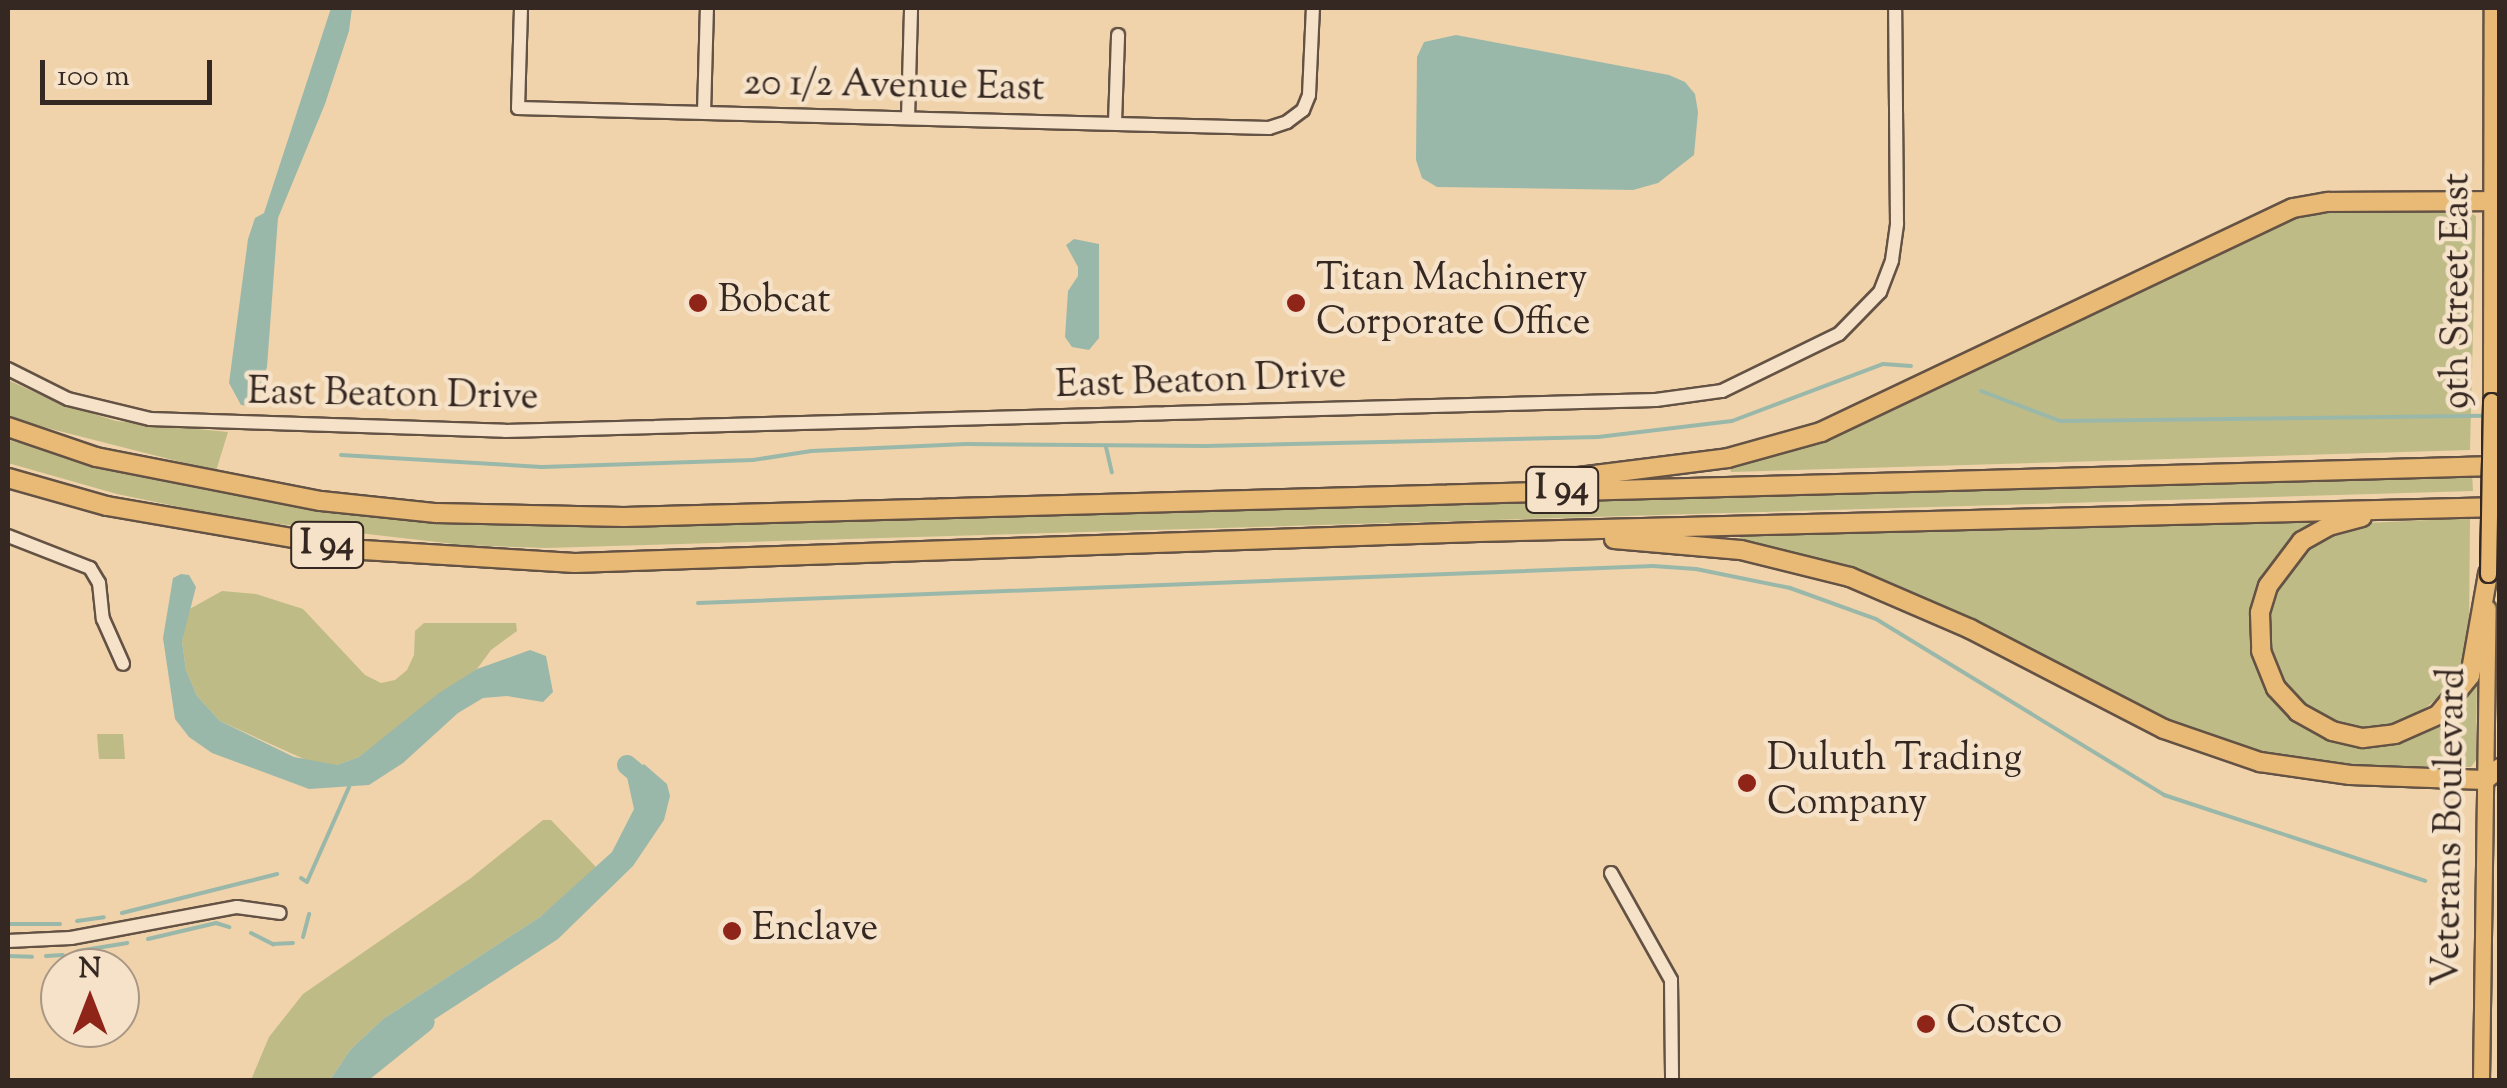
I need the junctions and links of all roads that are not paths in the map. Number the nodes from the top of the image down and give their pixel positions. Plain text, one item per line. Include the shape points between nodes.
1 (521, 8) edge
2 (707, 8) edge
3 (910, 8) edge
4 (1313, 8) edge
5 (1896, 8) edge
6 (2492, 8) edge
7 (1118, 34) dead end
8 (704, 113) junction
9 (908, 118) junction
10 (1115, 123) junction
11 (2496, 201) edge
12 (8, 369) edge
13 (8, 428) edge
14 (2500, 466) edge
15 (8, 478) edge
16 (1439, 494) junction
17 (2500, 506) edge
18 (2396, 509) junction
19 (1478, 532) junction
20 (8, 536) edge
21 (2488, 574) junction
22 (123, 664) dead end
23 (2492, 774) edge
24 (1610, 873) dead end
25 (280, 913) dead end
26 (8, 941) edge
27 (1672, 1080) edge
28 (2481, 1080) edge

1 - 8 street, 20 1/2 Avenue East via 518,108
2 - 8 street
3 - 9 street
4 - 10 street, 20 1/2 Avenue East via 1309,95 1288,122 1269,128
5 - 12 street, East Beaton Drive via 1897,223 1880,292 1839,334 1722,391 1622,401 598,432 206,423 99,410
6 - 11 main road, 9th Street East
7 - 10 street
8 - 9 street, 20 1/2 Avenue East
9 - 10 street, 20 1/2 Avenue East
11 - 16 highway via 2292,208 1821,432 1728,458
11 - 21 main road, 9th Street East, bridge
13 - 16 highway, I 94 via 96,456 214,481 436,512 624,517
14 - 16 highway, I 94
15 - 19 highway, I 94 via 107,506 363,550 575,563
17 - 18 highway, I 94
18 - 19 highway, I 94
18 - 21 highway via 2316,533 2290,553 2268,586 2258,626 2262,651 2276,688 2298,712 2332,731 2364,738 2413,729 2438,715 2470,676
19 - 23 highway via 1708,546 1802,564 1886,590 2213,748 2314,772
20 - 22 street via 90,568
21 - 23 main road, Veterans Boulevard
23 - 28 main road, Veterans Boulevard
24 - 27 street via 1672,980
25 - 26 street via 237,907 71,938

